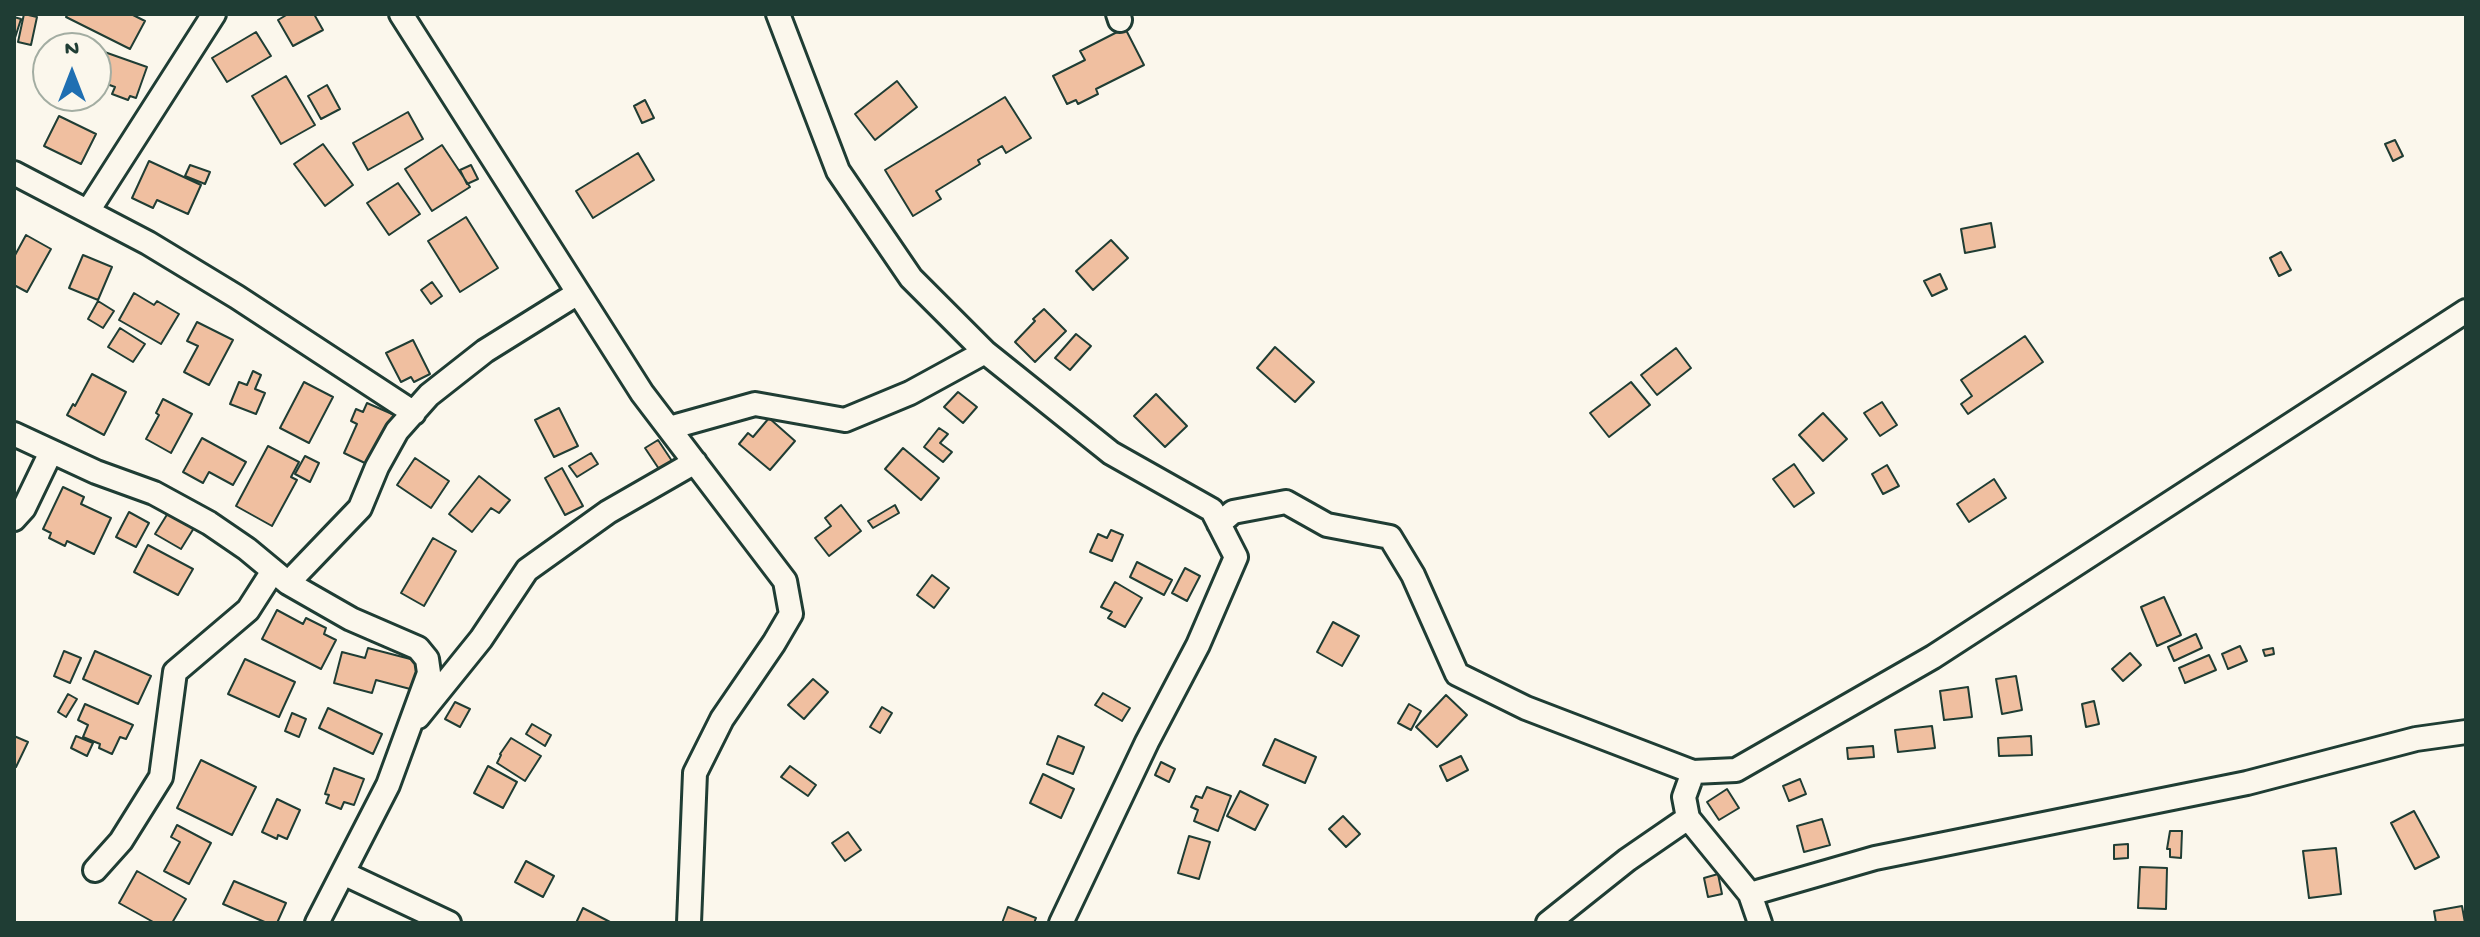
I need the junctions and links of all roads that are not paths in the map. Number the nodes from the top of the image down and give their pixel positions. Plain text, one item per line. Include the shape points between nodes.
1 (214, 14) edge
2 (401, 14) edge
3 (778, 14) edge
4 (14, 173) edge
5 (88, 211) junction
6 (578, 293) junction
7 (2466, 311) edge
8 (985, 352) junction
9 (414, 413) junction
10 (669, 428) junction
11 (14, 434) edge
12 (51, 452) junction
13 (695, 462) junction
14 (14, 519) edge
15 (1219, 524) junction
16 (280, 577) junction
17 (408, 730) junction
18 (2466, 732) edge
19 (1693, 772) junction
20 (1688, 818) junction
21 (95, 870) dead end
22 (343, 873) junction
23 (1750, 894) junction
24 (317, 923) edge
25 (449, 923) edge
26 (689, 923) edge
27 (1061, 923) edge
28 (1548, 923) edge
29 (1760, 923) edge

1 - 5 street
2 - 6 street
3 - 8 street via 838,171 911,278
4 - 5 street
5 - 9 street via 237,297
6 - 9 street via 485,351
6 - 10 street
7 - 19 street via 1933,657 1736,770
8 - 10 street via 910,393 845,420 755,404
8 - 15 street via 1111,453 1212,510
9 - 16 street via 397,431 360,508
10 - 13 street
11 - 12 street
12 - 14 street
12 - 16 street via 209,523
13 - 17 street via 608,512 527,570 481,639
13 - 26 street via 785,581 791,614 722,719 695,773
15 - 19 street via 1233,512 1286,502 1327,525 1390,537 1457,674 1526,708
15 - 27 street via 1236,557
16 - 17 street via 351,619 418,648 429,673
16 - 21 street via 175,672 161,777 121,841
17 - 22 street via 388,785
18 - 23 street via 2416,739 2247,783 1875,858
19 - 20 street via 1684,797
20 - 23 street
20 - 28 street
22 - 24 street
22 - 25 street
23 - 29 street

